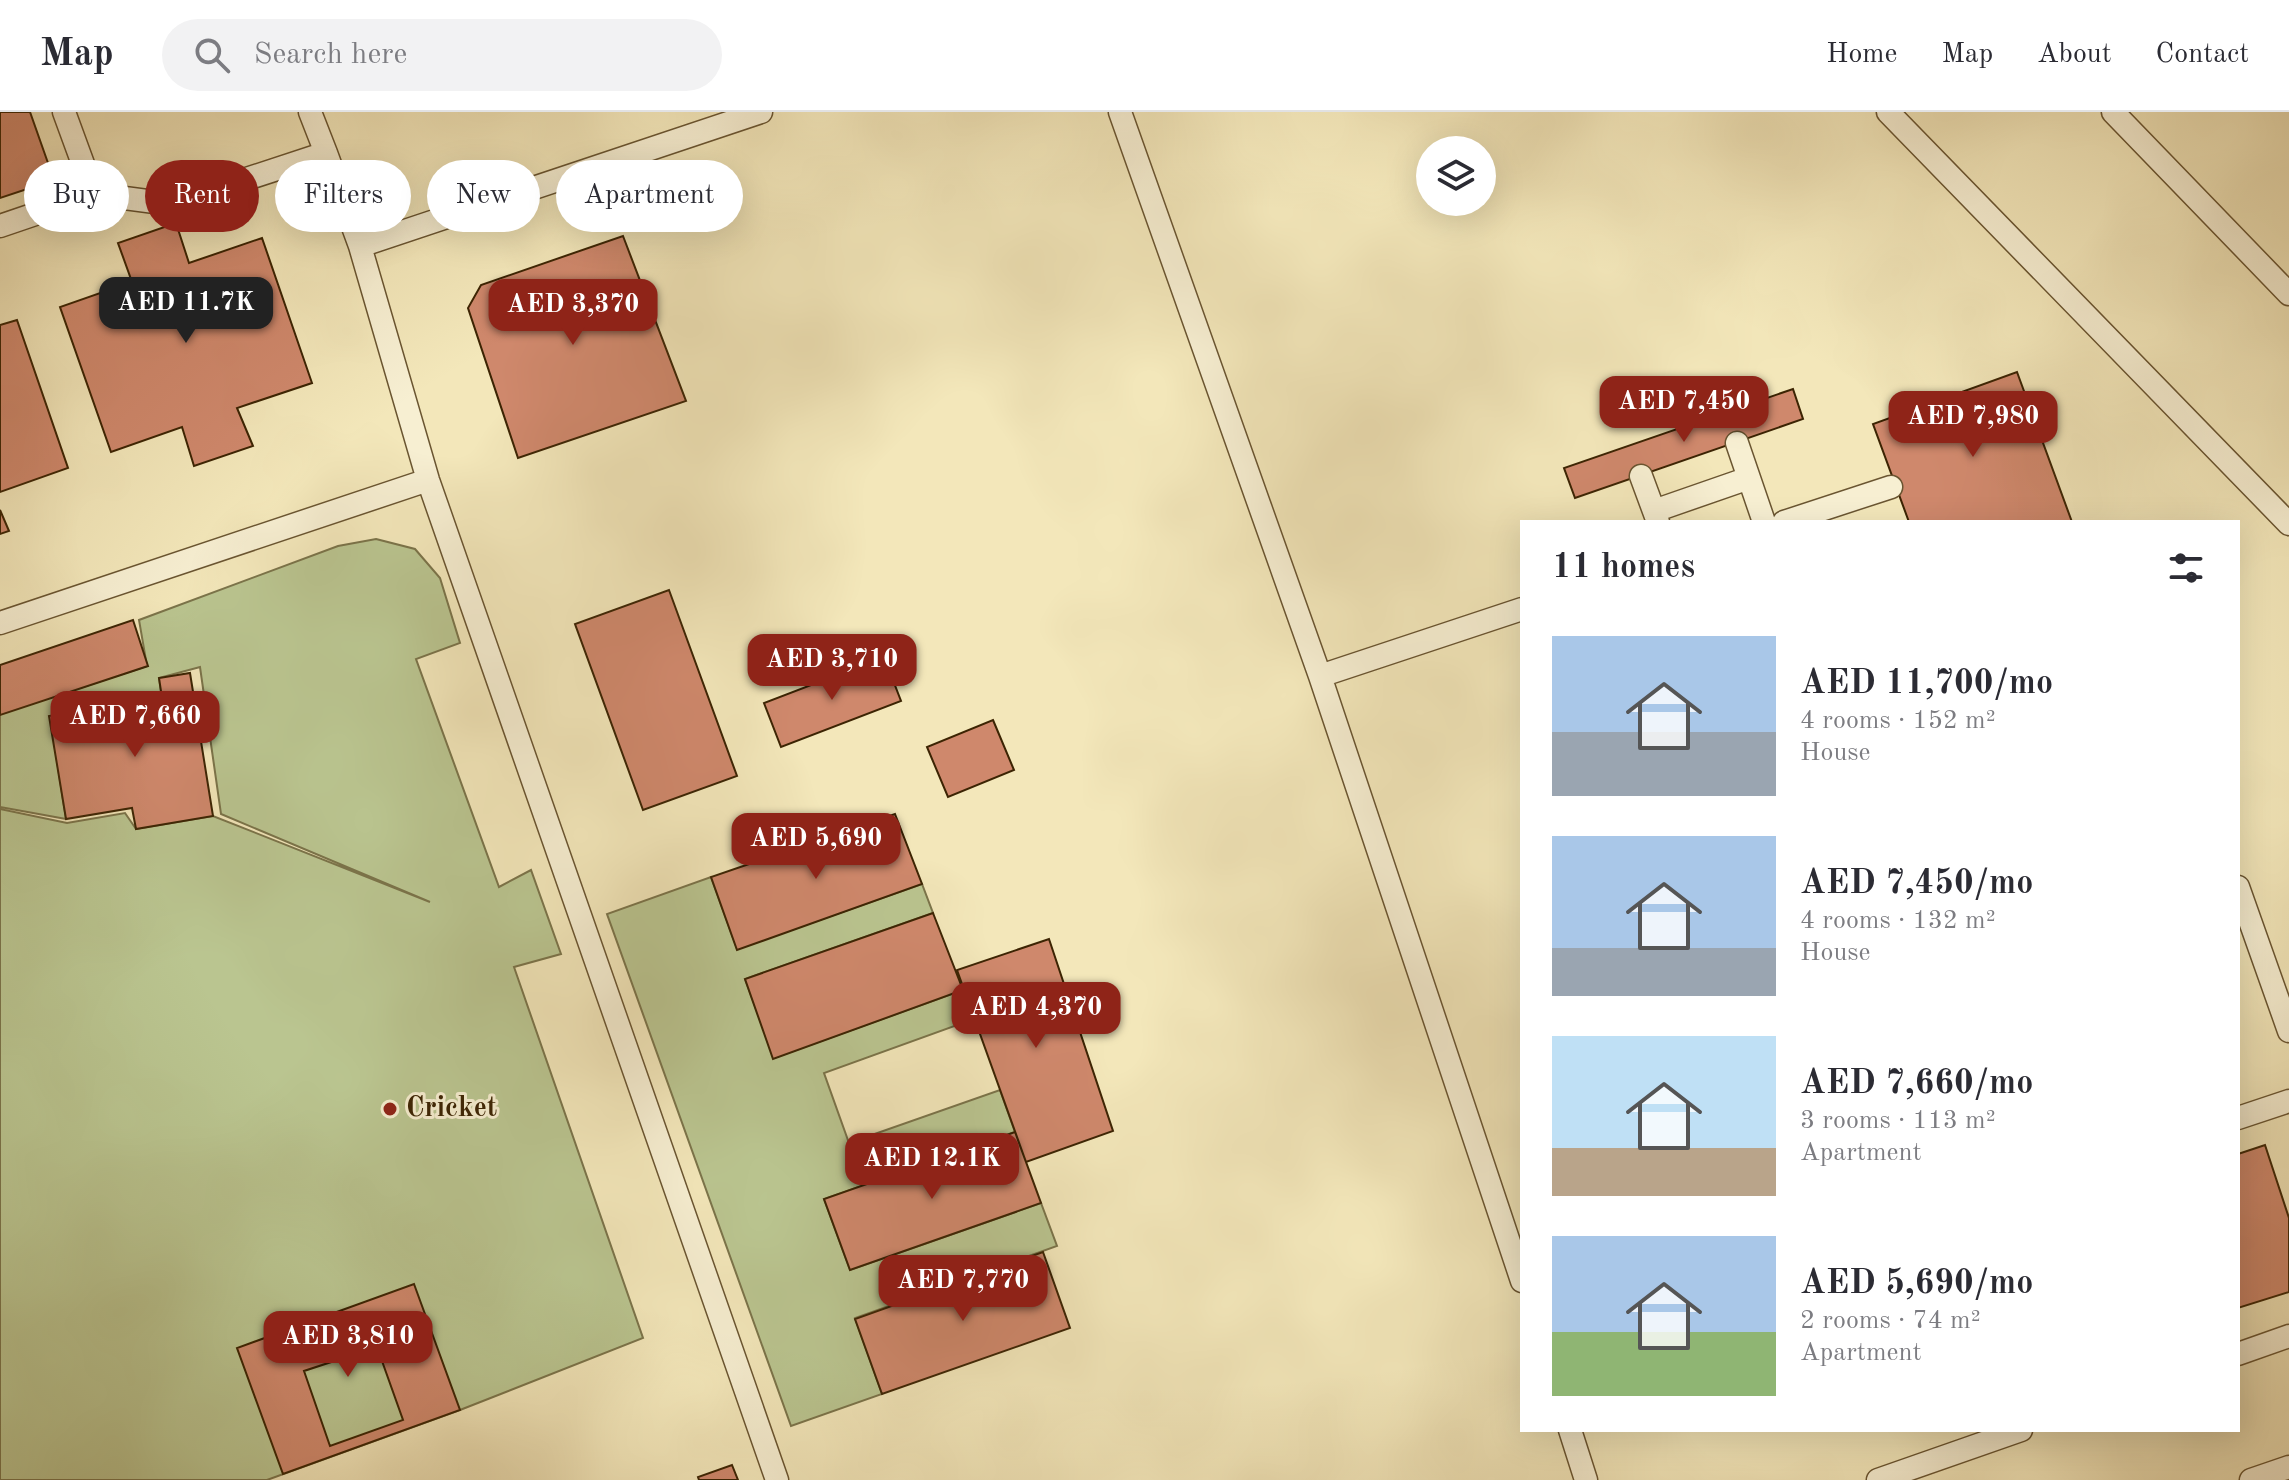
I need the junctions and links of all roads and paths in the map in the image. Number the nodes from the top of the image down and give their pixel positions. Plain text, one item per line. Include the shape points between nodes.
1 (64, 112) edge
2 (310, 112) edge
3 (761, 112) edge
4 (1120, 112) edge
5 (1888, 112) edge
6 (2113, 112) edge
7 (326, 153) junction
8 (82, 160) edge
9 (129, 199) edge
10 (24, 218) edge
11 (0, 226) edge
12 (360, 246) junction
13 (2289, 294) edge
14 (1737, 443) dead end
15 (1641, 476) dead end
16 (1749, 478) junction
17 (428, 480) junction
18 (1891, 487) dead end
19 (1656, 516) edge
20 (1763, 520) edge
21 (1790, 520) edge
22 (2289, 524) edge
23 (1520, 610) edge
24 (0, 623) edge
25 (1320, 676) junction
26 (2240, 893) edge
27 (2289, 1031) edge
28 (2289, 1101) edge
29 (2240, 1117) edge
30 (1520, 1269) edge
31 (2289, 1336) edge
32 (2240, 1353) edge
33 (1571, 1432) edge
34 (2008, 1432) edge
35 (1976, 1437) edge
36 (2289, 1467) edge
37 (777, 1480) edge
38 (1586, 1480) edge
39 (1878, 1480) edge
40 (2251, 1480) edge

1 - 8 lane
2 - 7 lane
3 - 12 lane
4 - 25 lane
5 - 22 lane
6 - 13 lane
7 - 9 lane via 170,204
7 - 12 lane
10 - 11 lane
12 - 17 lane
14 - 16 lane
15 - 19 lane
16 - 19 lane
16 - 20 lane
17 - 24 lane
17 - 37 lane
18 - 21 lane
23 - 25 lane
25 - 30 lane
26 - 27 lane
28 - 29 lane
31 - 32 lane
33 - 38 lane
34 - 35 lane
35 - 39 lane
36 - 40 lane

